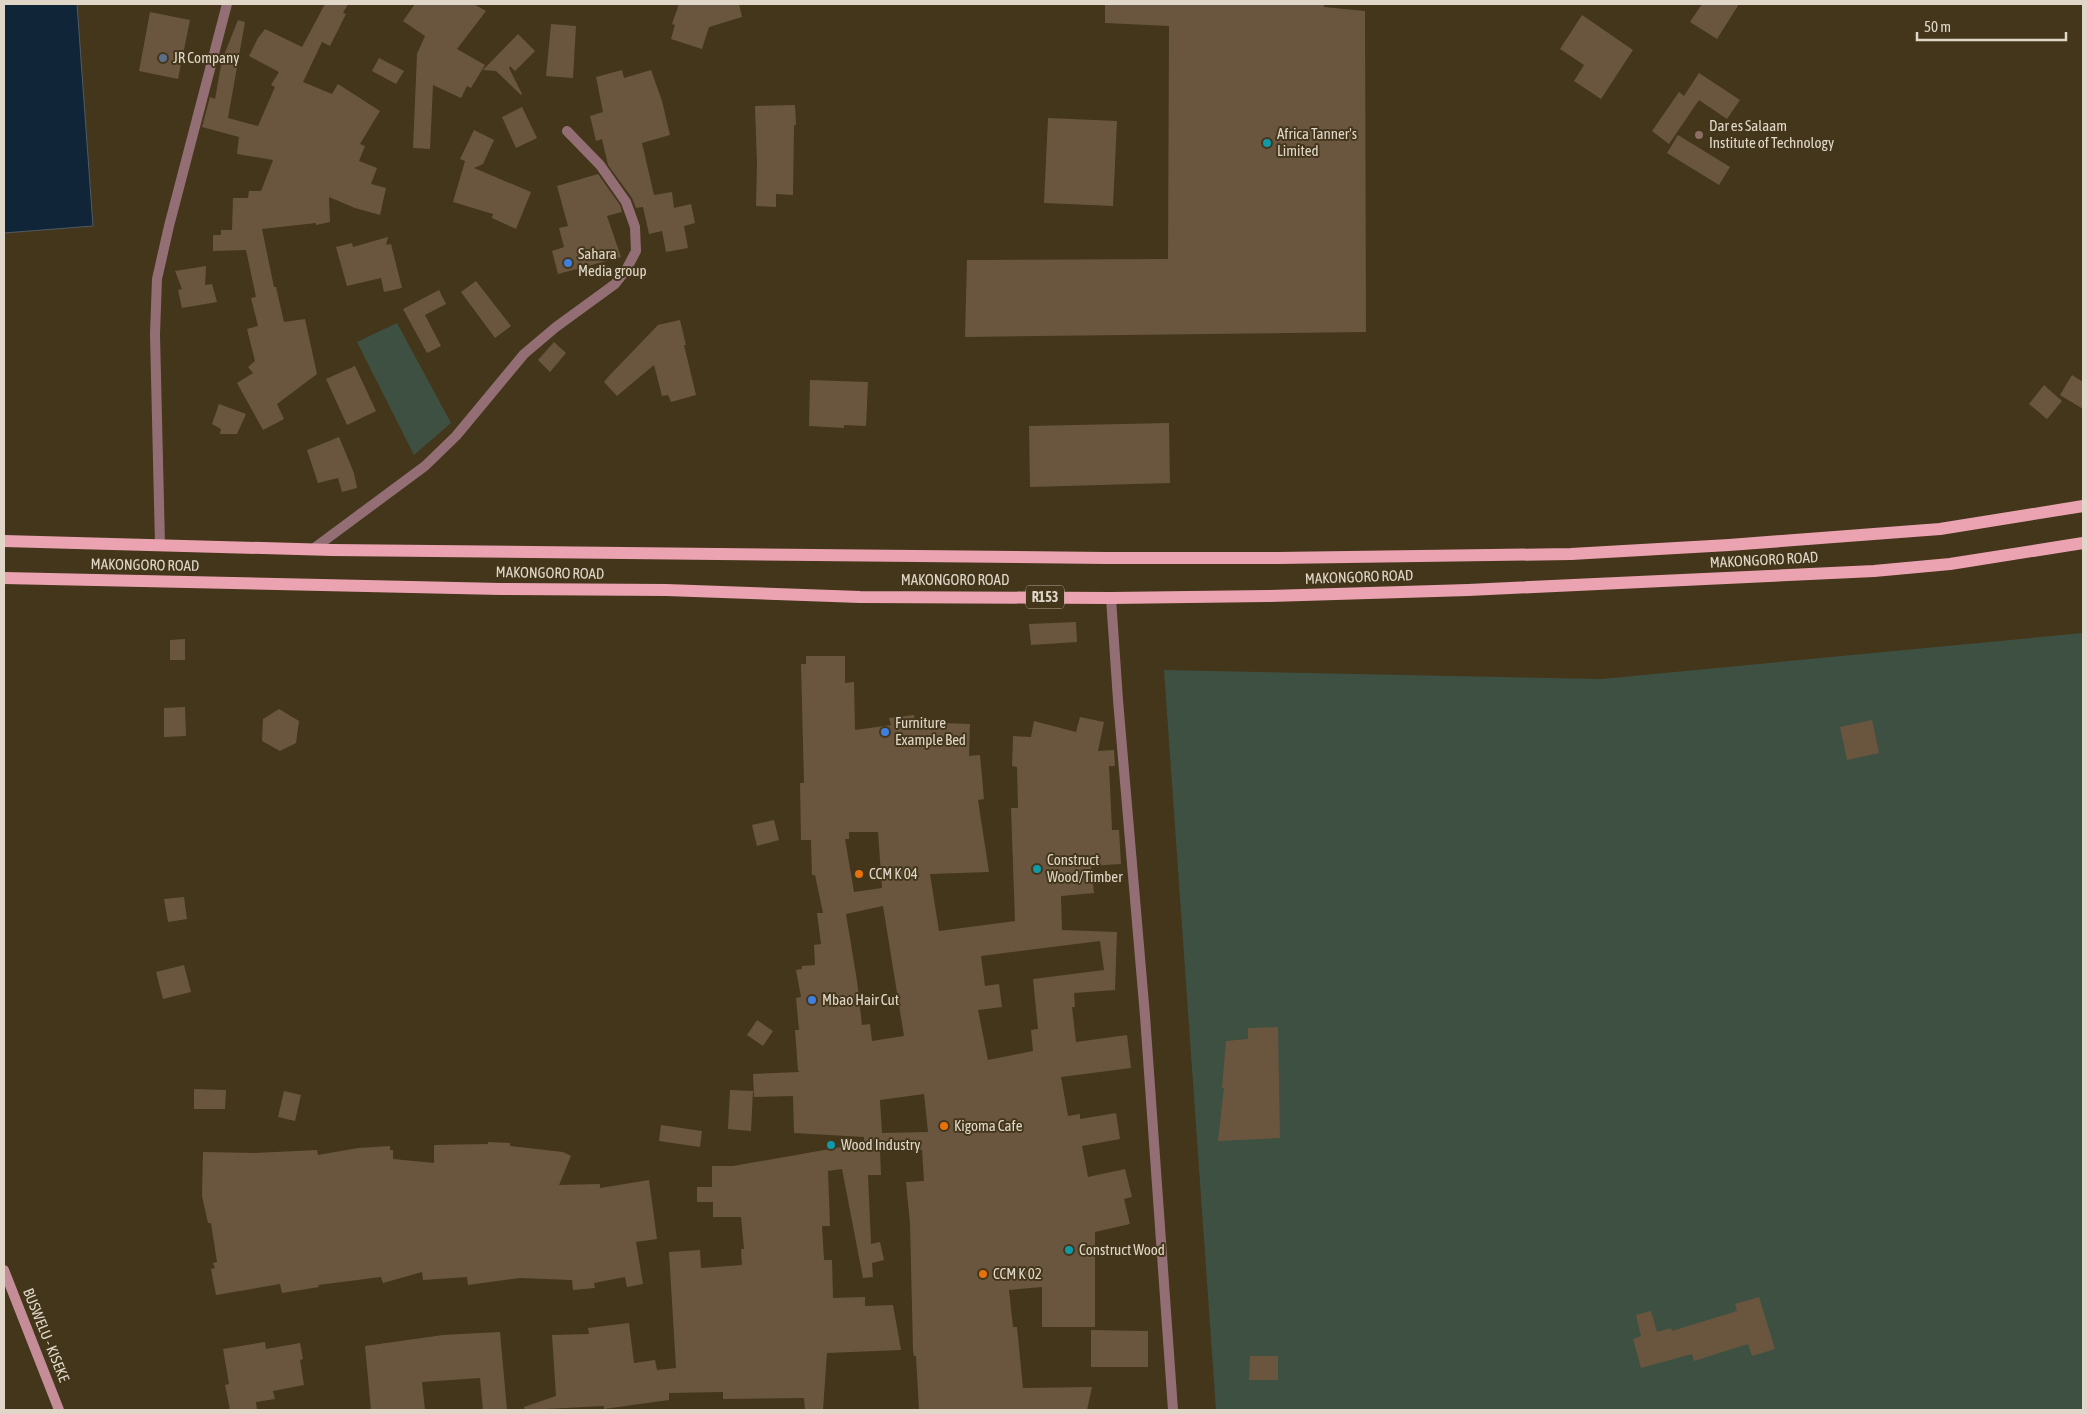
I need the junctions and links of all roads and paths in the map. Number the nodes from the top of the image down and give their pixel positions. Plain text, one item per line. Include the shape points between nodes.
1 (228, 4) edge
2 (567, 131) dead end
3 (2083, 506) edge
4 (4, 541) edge
5 (2083, 543) edge
6 (160, 546) junction
7 (313, 549) junction
8 (4, 578) edge
9 (1111, 598) junction
10 (4, 1270) edge
11 (59, 1410) edge
12 (1172, 1410) edge

1 - 6 street via 157,279 155,334
2 - 7 street via 600,165 626,202 635,227 636,252 626,270 615,284 524,354 456,436 425,466
3 - 7 main road, MAKONGORO ROAD via 1940,529 1571,554 1106,558
4 - 6 main road, MAKONGORO ROAD
5 - 9 main road, MAKONGORO ROAD / R153 via 1950,564 1874,571 1468,590
6 - 7 main road, MAKONGORO ROAD
8 - 9 main road, MAKONGORO ROAD / R153 via 666,590 860,597
9 - 12 street via 1146,1025
10 - 11 main road, BUSWELU - KISEKE

